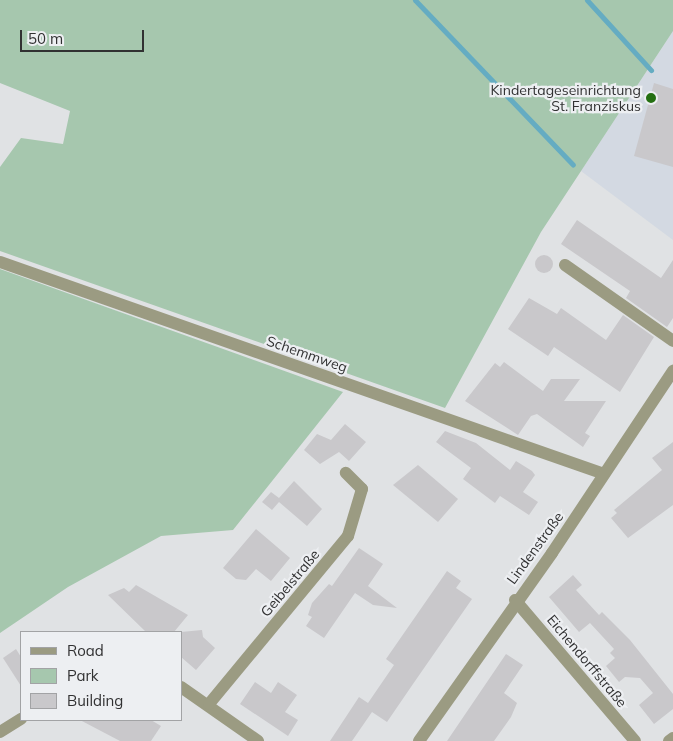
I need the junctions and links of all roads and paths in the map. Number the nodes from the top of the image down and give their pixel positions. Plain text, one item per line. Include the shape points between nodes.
1 (0, 262) edge
2 (565, 266) dead end
3 (673, 341) edge
4 (673, 371) edge
5 (346, 473) dead end
6 (604, 474) junction
7 (515, 600) junction
8 (182, 688) edge
9 (209, 704) junction
10 (20, 720) edge
11 (0, 732) edge
12 (673, 738) edge
13 (258, 741) edge
14 (418, 741) edge
15 (635, 741) edge
16 (669, 741) edge

1 - 6 street, Schemmweg
2 - 3 street
4 - 6 street, Lindenstraße
5 - 9 street, Geibelstraße via 362,490 348,536
6 - 7 street, Lindenstraße
7 - 14 street, Lindenstraße
7 - 15 street, Eichendorffstraße
8 - 9 street
9 - 13 street
10 - 11 street
12 - 16 street

